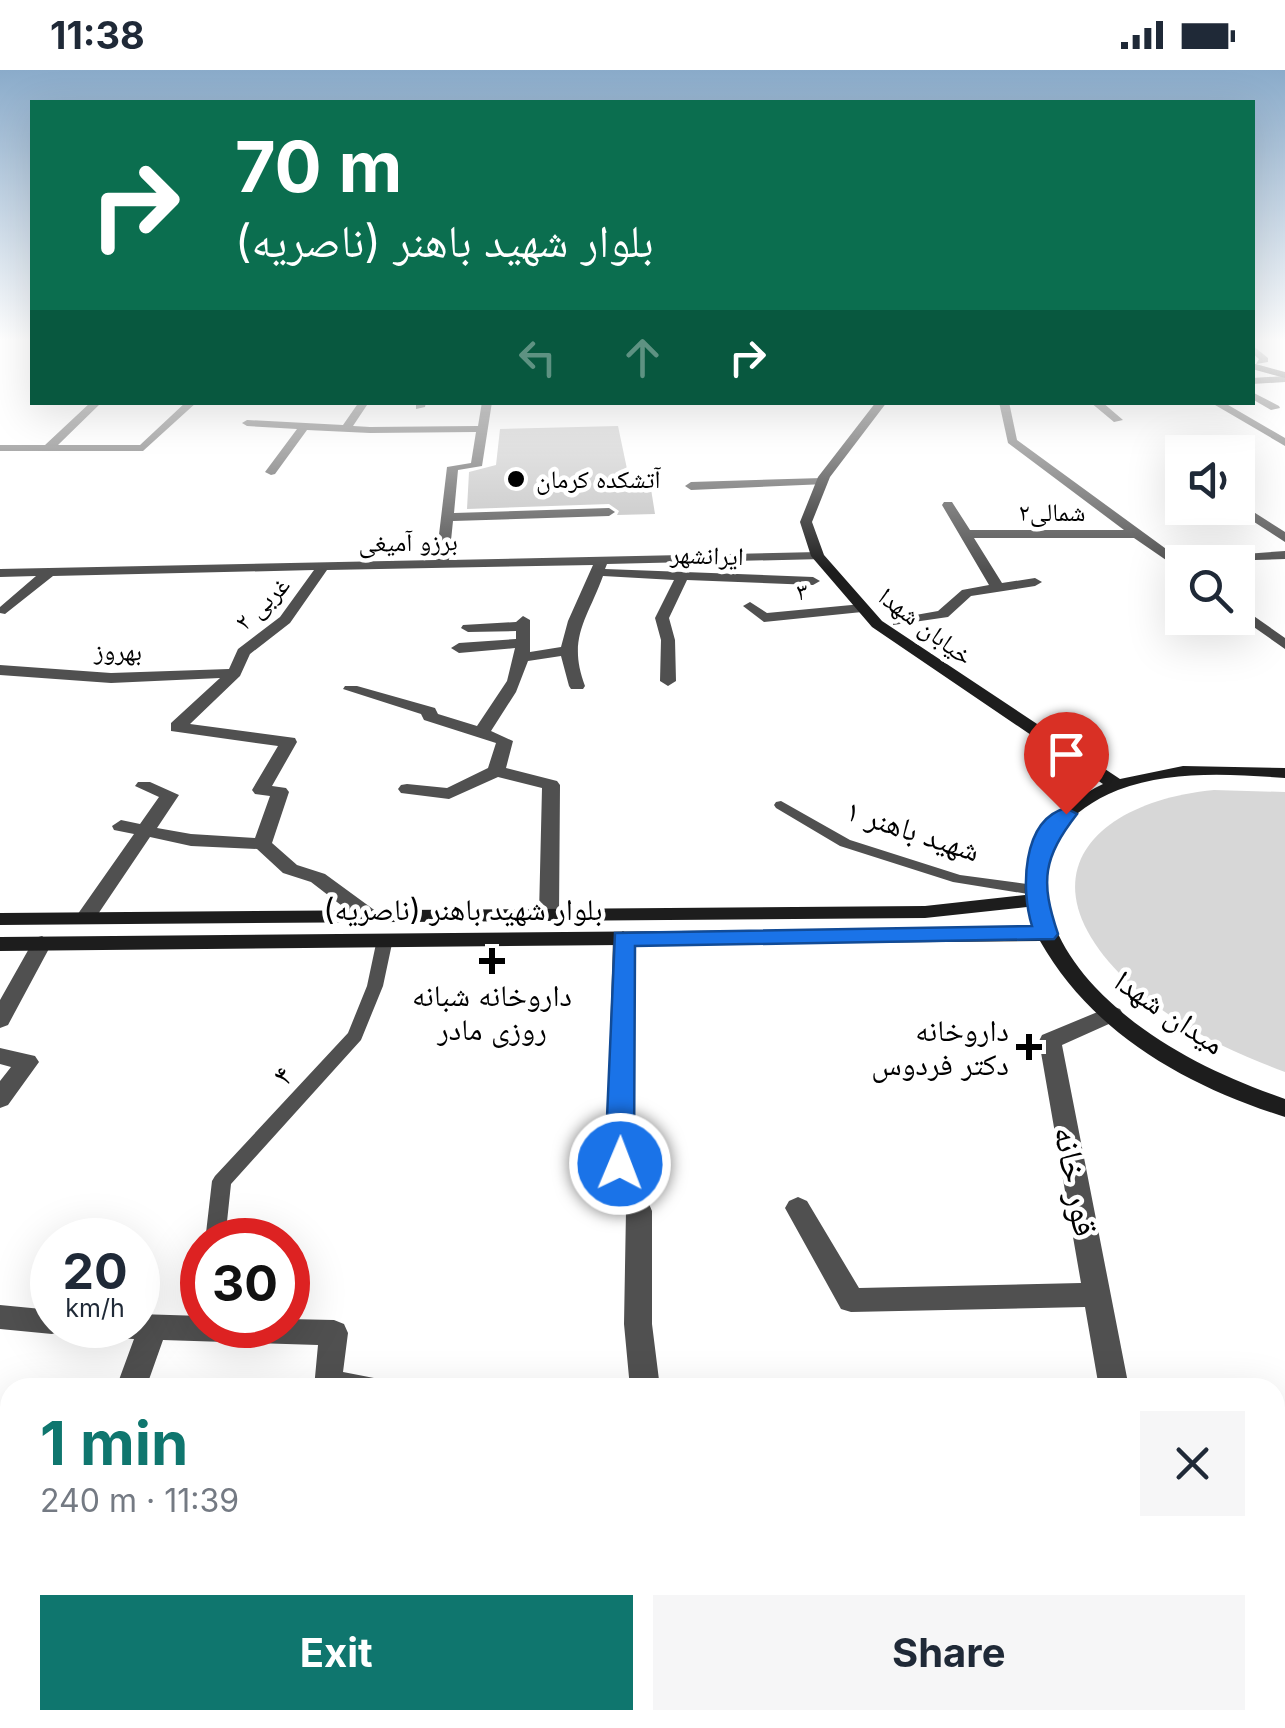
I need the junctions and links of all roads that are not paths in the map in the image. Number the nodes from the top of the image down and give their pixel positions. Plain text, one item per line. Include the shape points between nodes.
1 (81, 416) edge
2 (177, 416) edge
3 (354, 416) edge
4 (485, 416) edge
5 (871, 416) edge
6 (1007, 416) edge
7 (1113, 416) edge
8 (1240, 416) edge
9 (1118, 420) dead end
10 (247, 424) dead end
11 (304, 425) junction
12 (348, 426) junction
13 (483, 429) junction
14 (1285, 443) edge
15 (0, 448) edge
16 (48, 448) junction
17 (271, 472) dead end
18 (822, 482) junction
19 (692, 486) dead end
20 (948, 505) dead end
21 (609, 512) dead end
22 (448, 516) junction
23 (1255, 518) edge
24 (970, 534) junction
25 (1135, 534) junction
26 (1285, 538) edge
27 (1165, 552) edge
28 (1285, 555) edge
29 (818, 556) junction
30 (1255, 558) edge
31 (442, 564) junction
32 (323, 567) junction
33 (600, 567) junction
34 (49, 572) junction
35 (0, 574) edge
36 (682, 577) junction
37 (813, 581) dead end
38 (1035, 582) dead end
39 (996, 585) junction
40 (750, 606) dead end
41 (862, 608) junction
42 (5, 610) dead end
43 (898, 622) dead end
44 (1255, 622) edge
45 (468, 628) dead end
46 (524, 637) junction
47 (1285, 645) edge
48 (459, 648) dead end
49 (568, 651) junction
50 (0, 670) edge
51 (235, 673) junction
52 (668, 681) dead end
53 (577, 686) dead end
54 (350, 689) dead end
55 (481, 733) junction
56 (496, 771) junction
57 (1285, 773) edge
58 (1117, 785) junction
59 (144, 786) dead end
60 (407, 789) dead end
61 (782, 804) dead end
62 (121, 826) dead end
63 (146, 832) junction
64 (262, 844) junction
65 (1034, 895) junction
66 (549, 914) junction
67 (370, 916) junction
68 (0, 918) edge
69 (85, 918) junction
70 (1046, 934) junction
71 (623, 938) junction
72 (385, 939) junction
73 (42, 943) junction
74 (0, 944) edge
75 (1112, 1014) junction
76 (0, 1020) edge
77 (0, 1056) edge
78 (0, 1098) edge
79 (1285, 1108) edge
80 (798, 1208) dead end
81 (218, 1218) edge
82 (1099, 1295) junction
83 (0, 1317) edge
84 (30, 1320) edge
85 (310, 1332) edge
86 (145, 1348) edge
87 (135, 1378) edge
88 (328, 1378) edge
89 (644, 1378) edge
90 (1112, 1378) edge

1 - 16 street
2 - 16 street via 143,448
3 - 12 street
4 - 13 street
5 - 18 main road
6 - 25 street via 1012,441
7 - 9 street
8 - 14 street
10 - 11 street
11 - 12 street
11 - 17 street
12 - 13 street
13 - 22 street via 476,466 453,466
15 - 16 street
18 - 19 street
18 - 29 main road via 806,522
20 - 24 street
21 - 22 street
22 - 31 street
23 - 26 street
24 - 25 street, شمالی۲
24 - 39 street
25 - 27 street
28 - 30 street
29 - 33 street, برزو آمیغی
29 - 41 main road, خیابان شهدا
31 - 32 street, برزو آمیغی
31 - 33 street, برزو آمیغی
32 - 34 street, برزو آمیغی
32 - 51 street, ۲ غربی via 284,620 243,652
33 - 36 street, ایرانشهر
33 - 49 street via 570,626
34 - 35 street, برزو آمیغی
34 - 42 street
36 - 37 street, ایرانشهر
36 - 52 street via 662,618
38 - 39 street
39 - 43 street via 967,593 944,614
40 - 41 street, ۳ via 764,618
41 - 58 main road, خیابان شهدا
44 - 47 street
45 - 46 street
46 - 48 street
46 - 49 street
46 - 55 street via 510,691
49 - 53 street
50 - 51 street, بهروز via 112,678
51 - 64 street, ۲ غربی via 176,727 289,742 261,790 280,792
54 - 55 street
55 - 56 street via 505,741
56 - 60 street via 449,794
56 - 66 street via 550,785
57 - 58 main road via 1200,770
58 - 65 main road via 1053,828 1036,861
59 - 63 street via 170,795
61 - 65 lane, شهید باهنر ۱ via 844,843
62 - 63 street
63 - 64 street
63 - 69 street
64 - 67 street via 290,870 318,878
65 - 66 main road, بلوار شهید باهنر (ناصریه) via 925,912
65 - 70 main road, میدان شهدا
66 - 67 main road, بلوار شهید باهنر (ناصریه)
67 - 69 main road, بلوار شهید باهنر (ناصریه)
68 - 69 main road, بلوار شهید باهنر (ناصریه)
70 - 71 main road, بلوار شهید باهنر (ناصریه)
70 - 75 main road, میدان شهدا
71 - 72 main road, بلوار شهید باهنر (ناصریه)
71 - 89 street via 620,1164 640,1211
72 - 73 main road, بلوار شهید باهنر (ناصریه)
72 - 81 lane, ۴ via 355,1036 222,1181
73 - 74 main road, بلوار شهید باهنر (ناصریه)
73 - 76 street
75 - 79 main road, میدان شهدا via 1182,1062
75 - 82 street, قور خانه via 1050,1041
77 - 78 street via 27,1062
80 - 82 street via 851,1300
82 - 90 street, قور خانه
83 - 84 street
85 - 88 street via 334,1333
86 - 87 street

